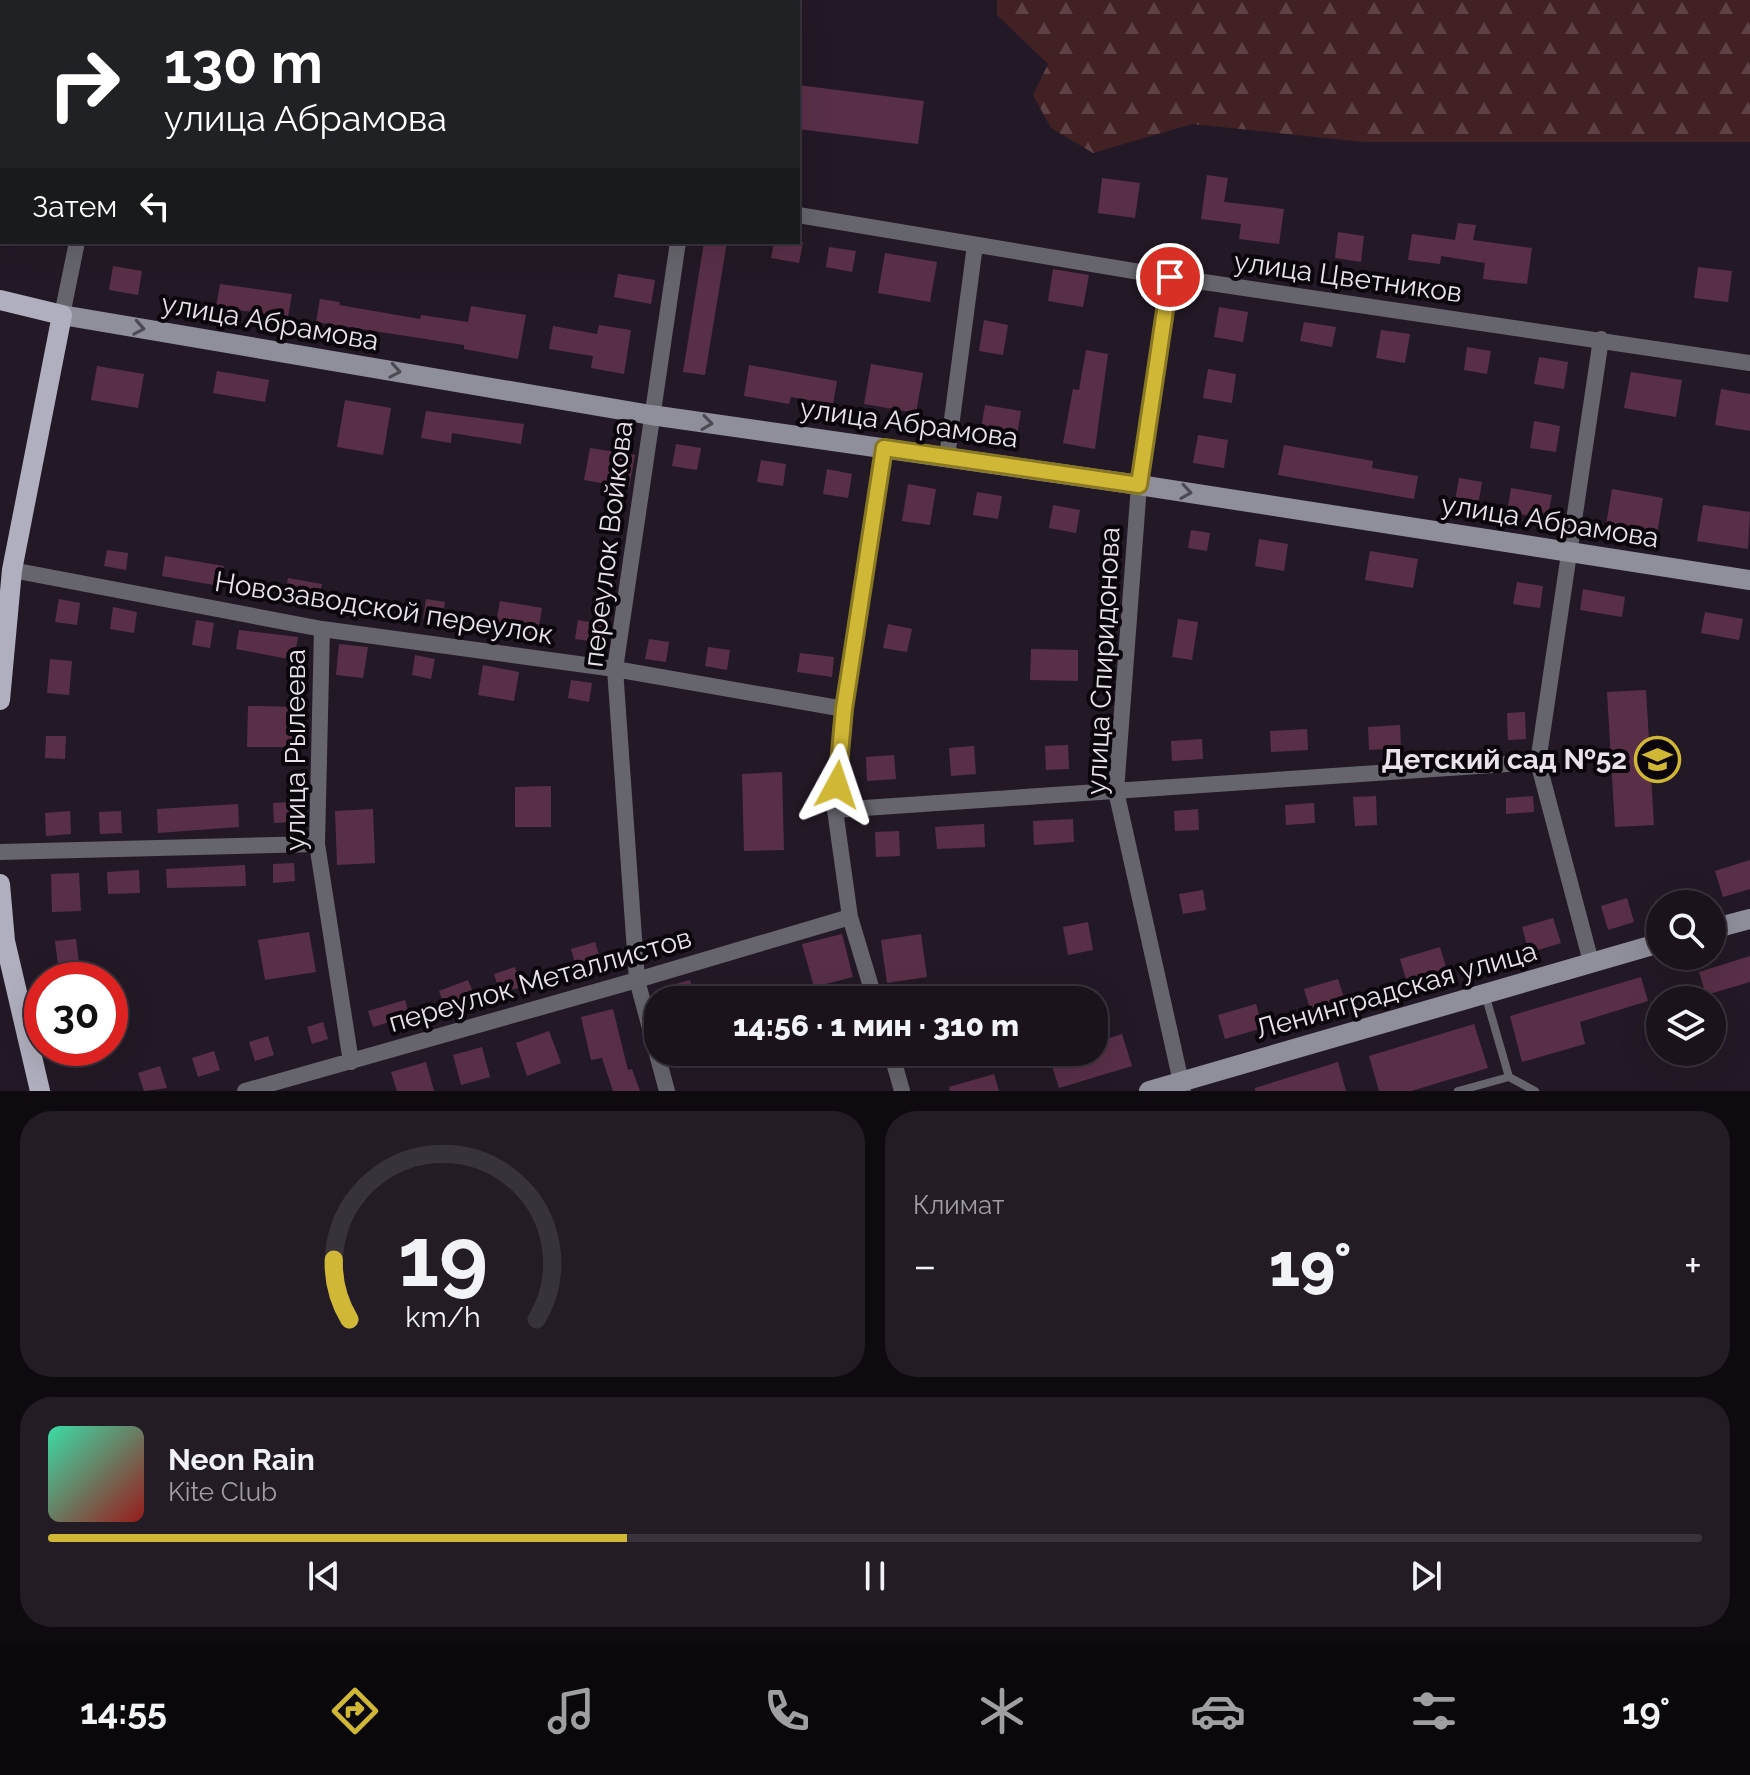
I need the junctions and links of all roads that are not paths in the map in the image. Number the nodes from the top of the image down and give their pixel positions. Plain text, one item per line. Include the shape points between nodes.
1 (800, 215) edge
2 (77, 244) edge
3 (678, 244) edge
4 (975, 245) junction
5 (1170, 277) junction
6 (0, 300) edge
7 (62, 315) junction
8 (1601, 339) junction
9 (1750, 363) edge
10 (651, 415) junction
11 (884, 448) junction
12 (947, 457) junction
13 (1139, 485) junction
14 (1569, 552) junction
15 (12, 570) junction
16 (1750, 580) edge
17 (322, 629) junction
18 (615, 669) junction
19 (0, 700) edge
20 (844, 709) junction
21 (1538, 762) junction
22 (1116, 791) junction
23 (835, 810) junction
24 (317, 844) junction
25 (0, 852) edge
26 (0, 884) edge
27 (850, 917) junction
28 (1750, 919) edge
29 (1726, 925) edge
30 (1646, 947) edge
31 (1591, 962) junction
32 (637, 980) junction
33 (871, 986) edge
34 (1485, 994) junction
35 (351, 1062) junction
36 (895, 1066) edge
37 (1509, 1077) junction
38 (1182, 1086) edge
39 (40, 1091) edge
40 (245, 1091) edge
41 (667, 1091) edge
42 (902, 1091) edge
43 (1149, 1091) edge
44 (1458, 1091) edge
45 (1535, 1091) edge

1 - 4 street, улица Цветников
2 - 7 street
3 - 10 street, переулок Войкова
4 - 5 street, улица Цветников
4 - 12 street
5 - 8 street, улица Цветников
5 - 13 street, улица Спиридонова
6 - 7 main road
7 -> 10 street, улица Абрамова
7 - 15 main road
8 - 9 street, улица Цветников
8 - 14 street
10 -> 11 street, улица Абрамова
10 - 18 street, переулок Войкова
11 - 12 street, улица Абрамова
11 - 20 street
12 - 13 street, улица Абрамова
13 -> 14 street, улица Абрамова
13 - 22 street, улица Спиридонова
14 - 16 street, улица Абрамова
14 - 21 street
15 - 17 street, Новозаводской переулок
15 - 19 main road
17 - 18 street, Новозаводской переулок
17 - 24 street, улица Рылеева
18 - 20 street, Новозаводской переулок
18 - 32 street, переулок Войкова
20 - 23 street
21 - 22 street
21 - 31 street
22 - 23 street
22 - 38 street, улица Спиридонова
23 - 27 street
24 - 25 street
24 - 35 street, улица Рылеева
26 - 39 main road via 5,941
27 - 32 street, переулок Металлистов
27 - 33 street
28 - 29 street
30 - 31 street, Ленинградская улица
31 - 34 street, Ленинградская улица
32 - 35 street, переулок Металлистов
32 - 41 street, переулок Войкова
34 - 37 lane
34 - 38 street, Ленинградская улица
35 - 40 street, переулок Металлистов
36 - 42 street
37 - 44 lane
37 - 45 lane
38 - 43 street, Ленинградская улица

